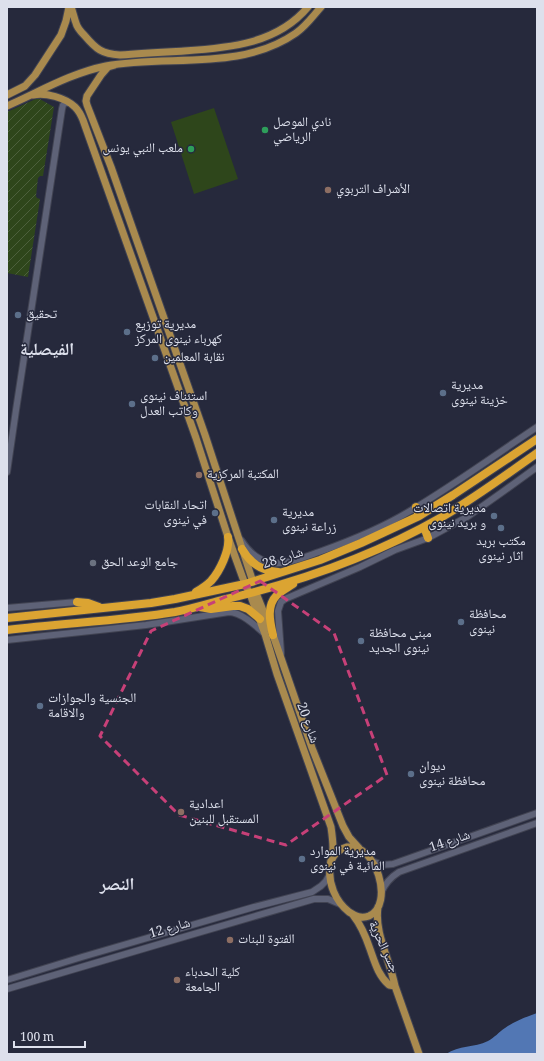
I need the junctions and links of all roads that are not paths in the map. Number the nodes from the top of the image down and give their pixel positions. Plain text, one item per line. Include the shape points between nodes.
1 (70, 7) edge
2 (308, 7) edge
3 (321, 7) edge
4 (216, 48) junction
5 (218, 59) junction
6 (115, 65) junction
7 (7, 94) edge
8 (33, 95) junction
9 (70, 103) junction
10 (7, 106) edge
11 (537, 427) edge
12 (537, 439) edge
13 (537, 453) edge
14 (537, 466) edge
15 (7, 472) edge
16 (416, 507) junction
17 (419, 516) junction
18 (424, 527) junction
19 (237, 532) junction
20 (228, 537) junction
21 (428, 538) junction
22 (242, 549) junction
23 (282, 572) junction
24 (304, 578) junction
25 (249, 583) junction
26 (253, 593) junction
27 (186, 596) junction
28 (77, 602) joint
29 (104, 607) junction
30 (195, 607) junction
31 (7, 608) edge
32 (7, 618) edge
33 (260, 619) junction
34 (23, 628) junction
35 (7, 630) edge
36 (269, 634) junction
37 (7, 638) edge
38 (283, 663) junction
39 (537, 813) edge
40 (537, 823) edge
41 (360, 850) junction
42 (331, 861) junction
43 (372, 861) junction
44 (330, 874) junction
45 (381, 895) junction
46 (340, 904) junction
47 (378, 906) junction
48 (351, 914) junction
49 (161, 935) junction
50 (163, 943) junction
51 (58, 965) junction
52 (60, 973) junction
53 (7, 980) edge
54 (395, 986) junction
55 (7, 989) edge
56 (419, 1054) edge

1 - 4 main road via 78,28 94,46 106,53 120,55
1 - 7 main road via 64,28 30,81
2 - 4 main road via 289,25 269,36 243,44
3 - 5 main road via 301,29 282,41 254,52
4 - 5 main road
5 - 6 main road
6 - 8 main road via 75,75
6 - 19 main road via 106,69 92,88 87,96 87,106 205,435
8 - 9 main road via 46,94
8 - 10 main road
9 - 15 street via 63,106
9 - 20 main road via 83,120 196,438
11 - 16 street
12 - 17 highway, شارع 28
13 - 18 highway, شارع 28
14 - 21 street via 502,494
16 - 17 highway
16 - 19 street via 344,542 282,563 271,563 252,553
17 - 23 highway, شارع 28 via 320,560
18 - 21 highway
18 - 24 highway, شارع 28 via 357,559
19 - 22 main road
20 - 25 main road
20 - 27 highway via 229,544 215,576 202,588
21 - 38 street via 395,550 281,602 278,617
22 - 23 highway via 257,566 265,570
22 - 25 main road
23 - 25 highway, شارع 28
24 - 26 highway, شارع 28
24 - 36 highway via 272,600
25 - 26 highway
25 - 27 highway, شارع 28
26 - 30 highway, شارع 28
26 - 33 main road, شارع 20
26 - 36 main road, شارع 20
27 - 29 highway, شارع 28 via 151,603
28 - 29 highway
28 - 31 street
29 - 32 highway, شارع 28
30 - 33 highway via 211,609 240,606
30 - 34 highway, شارع 28 via 152,615
33 - 36 main road, شارع 20
34 - 35 highway, شارع 28
34 - 37 highway
36 - 37 street via 233,612 146,625
36 - 38 main road, شارع 20
36 - 42 main road, شارع 20 via 277,674 331,826
38 - 41 main road, شارع 20 via 343,826
39 - 43 street, شارع 14 via 393,864 382,865
40 - 45 street, شارع 14 via 400,872 391,877
41 - 42 main road via 346,847 337,852
41 - 43 main road
42 - 44 main road
43 - 45 main road via 380,881
44 - 46 main road via 331,887
44 - 49 street, شارع 12 via 321,886 312,892
45 - 47 main road
46 - 48 main road
46 - 50 street, شارع 12 via 328,899 314,899
47 - 48 main road via 374,913 366,917
47 - 54 main road, جسر الحرية via 379,930
48 - 54 main road, جسر الحرية via 362,929 380,975 389,986
49 - 50 street
49 - 51 street, شارع 12
50 - 52 street, شارع 12
51 - 52 street
51 - 53 street, شارع 12
52 - 55 street, شارع 12
54 - 56 main road, جسر الحرية

